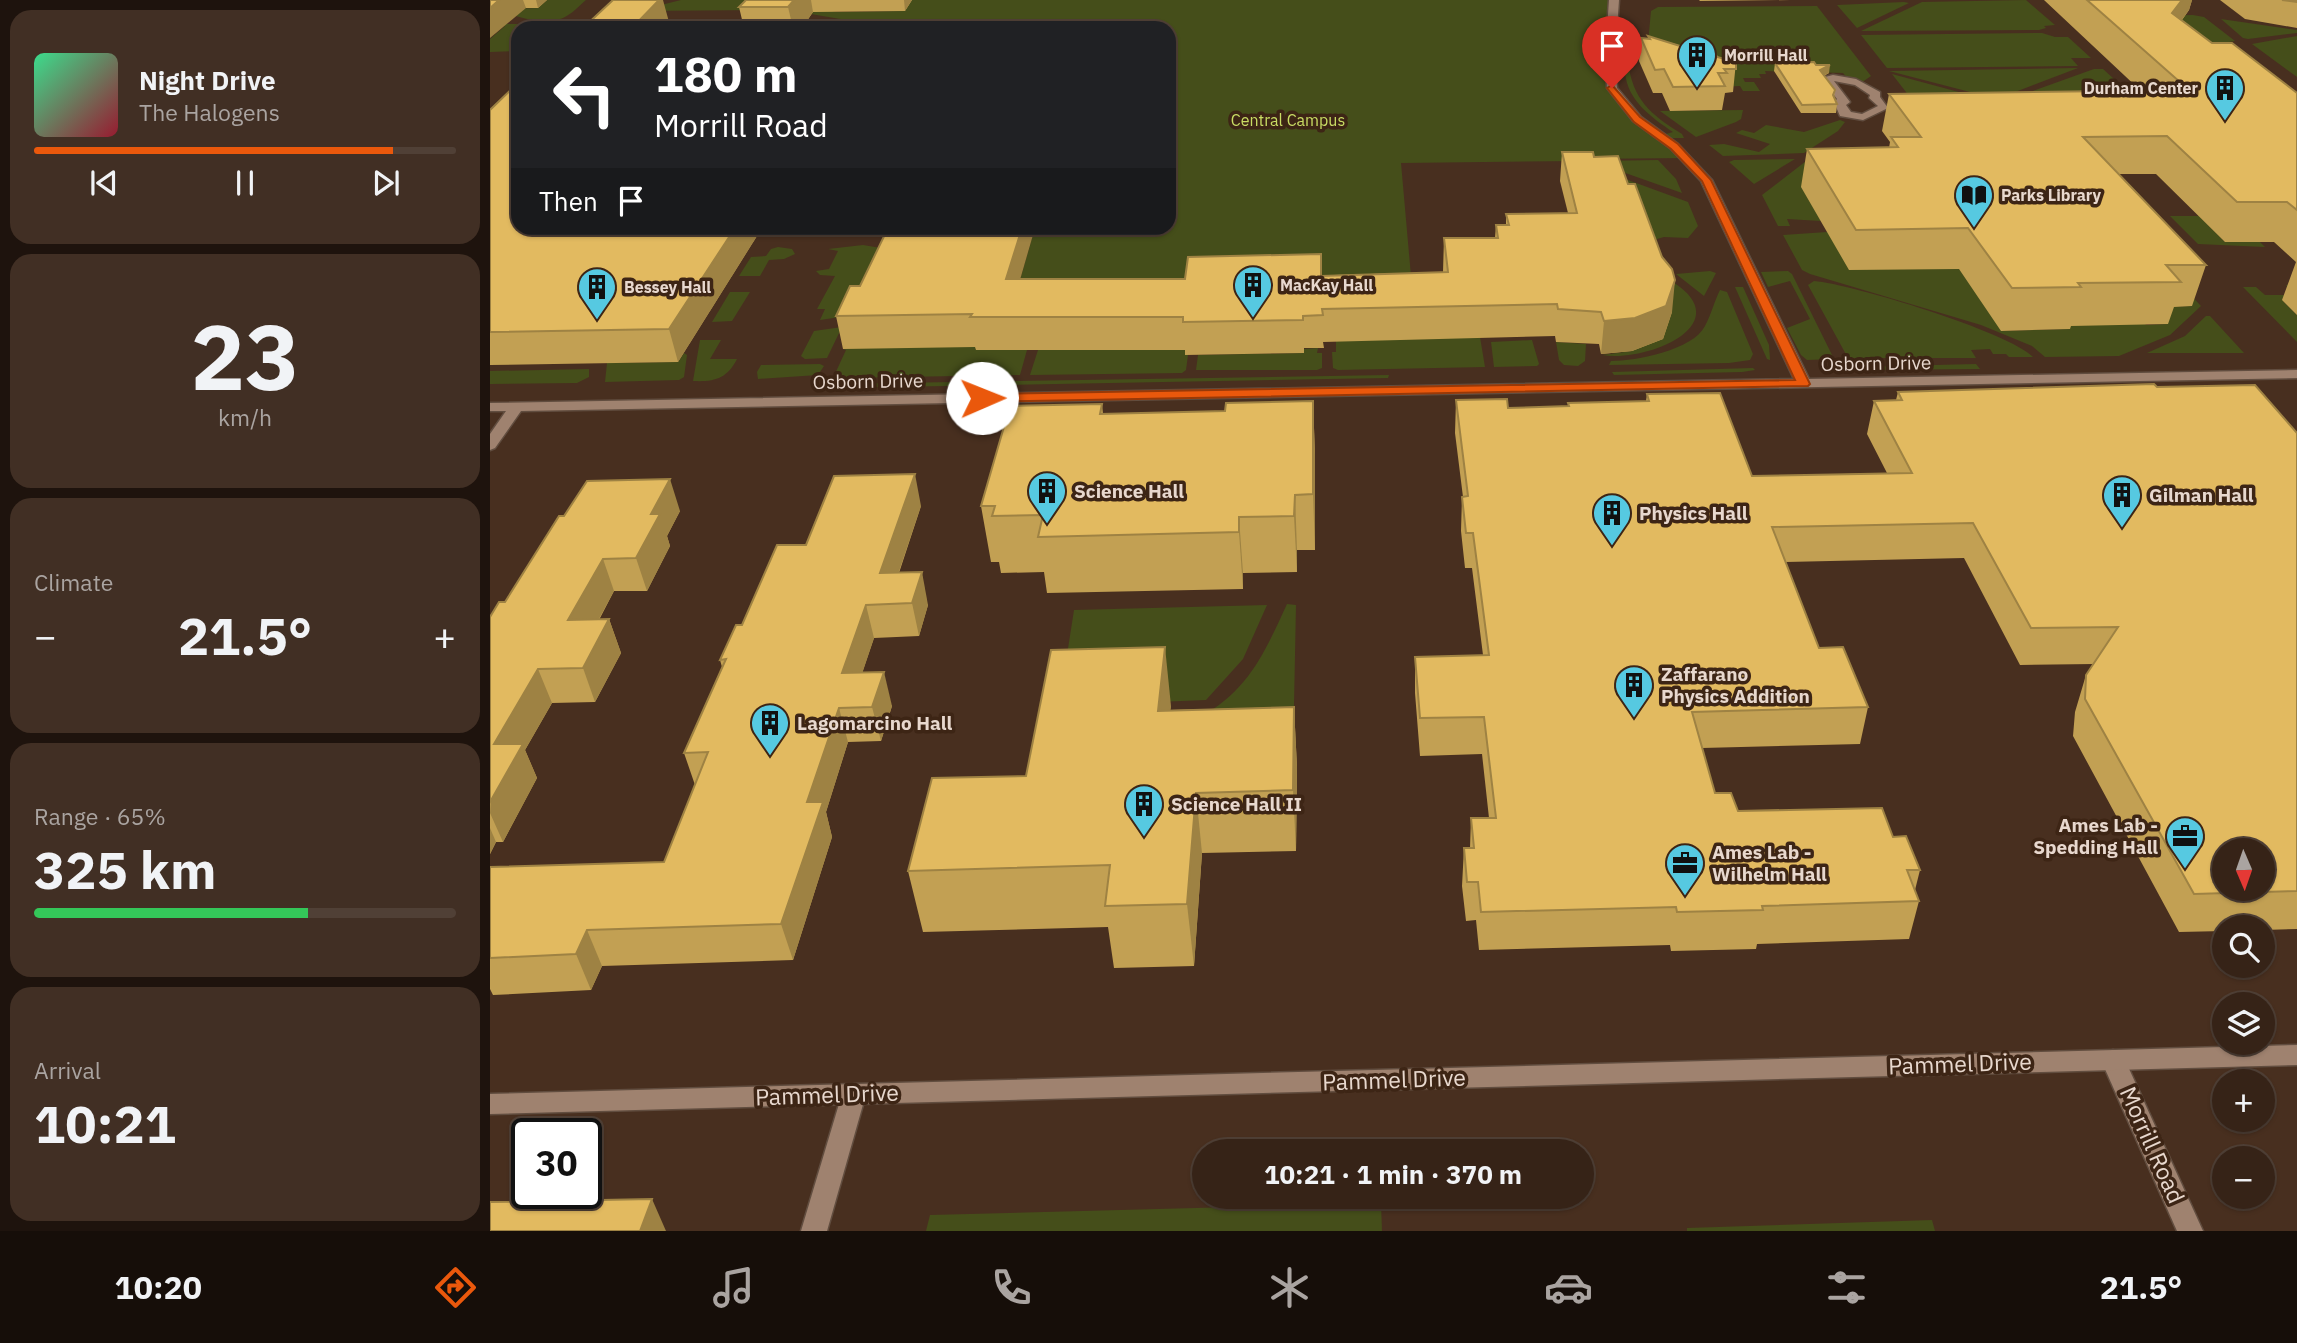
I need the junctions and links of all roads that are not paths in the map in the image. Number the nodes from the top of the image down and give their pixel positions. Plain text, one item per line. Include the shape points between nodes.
1 (1614, 0) edge
2 (1874, 96) joint
3 (2297, 374) edge
4 (1804, 384) junction
5 (517, 406) junction
6 (490, 407) edge
7 (490, 445) edge
8 (2297, 1055) edge
9 (2113, 1060) junction
10 (854, 1094) junction
11 (490, 1104) edge
12 (814, 1231) edge
13 (2190, 1231) edge

1 - 4 street via 1612,88 1637,120 1674,146 1706,180
2 - 2 street via 1883,105 1878,112 1856,118 1844,114 1839,102 1845,102 1826,78 1861,83
3 - 4 street, Osborn Drive
4 - 5 street, Osborn Drive
5 - 6 street, Osborn Drive
5 - 7 street
8 - 9 street, Pammel Drive
9 - 10 street, Pammel Drive
9 - 13 street, Morrill Road
10 - 11 street, Pammel Drive
10 - 12 street

